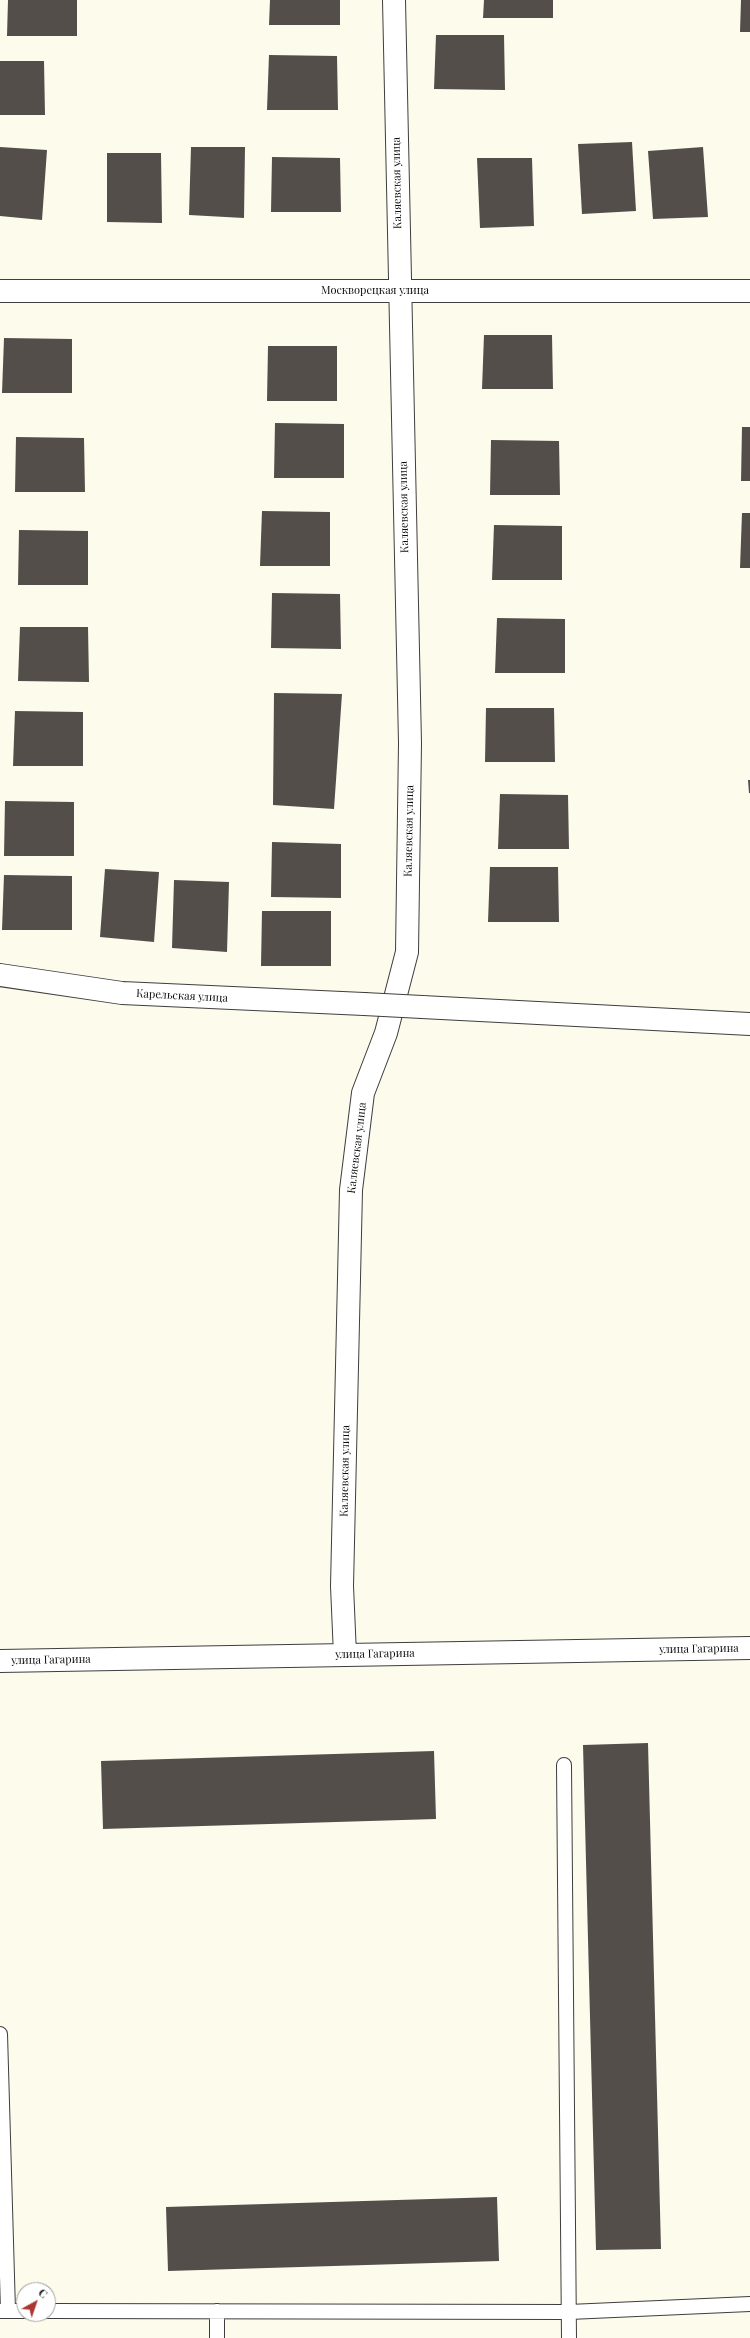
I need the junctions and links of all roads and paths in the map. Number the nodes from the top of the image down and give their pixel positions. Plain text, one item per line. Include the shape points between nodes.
1 (394, 0) edge
2 (0, 291) edge
3 (399, 291) junction
4 (750, 291) edge
5 (0, 975) edge
6 (750, 1024) edge
7 (750, 1648) edge
8 (345, 1655) junction
9 (0, 1661) edge
10 (564, 1765) dead end
11 (0, 2034) edge
12 (750, 2304) edge
13 (4, 2311) edge
14 (16, 2311) edge
15 (56, 2311) edge
16 (217, 2311) junction
17 (569, 2312) junction
18 (217, 2338) edge
19 (569, 2338) edge

1 - 3 street, Каляевская улица
2 - 3 street, Москворецкая улица
3 - 4 street, Москворецкая улица
3 - 8 street, Каляевская улица via 410,743 407,952 386,1033 363,1093 351,1190 342,1586
5 - 6 street, Карельская улица, bridge via 122,993
7 - 8 street, улица Гагарина
8 - 9 street, улица Гагарина
10 - 17 lane
11 - 13 lane
12 - 17 lane
13 - 14 lane
15 - 16 lane
16 - 17 lane
16 - 18 lane
17 - 19 lane

